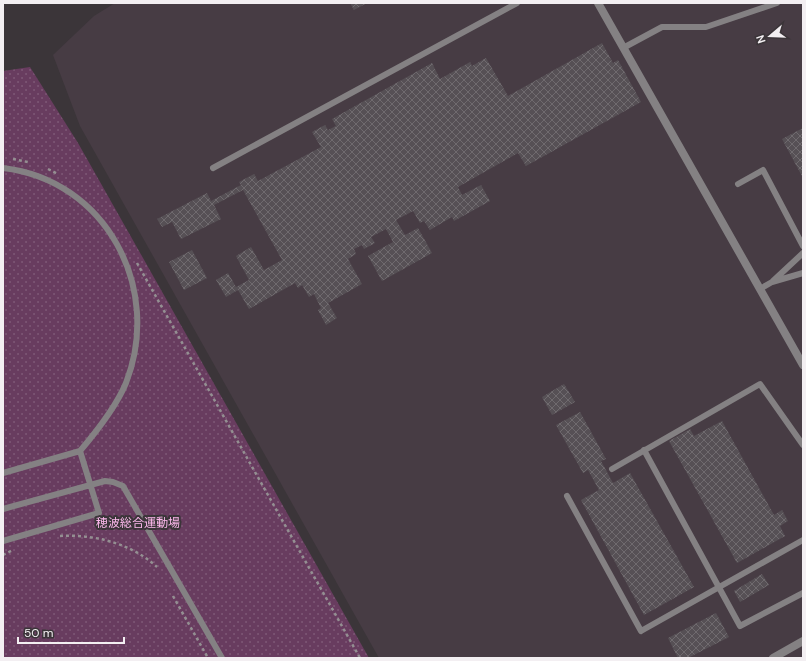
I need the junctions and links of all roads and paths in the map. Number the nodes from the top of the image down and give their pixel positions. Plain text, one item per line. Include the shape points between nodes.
1 (517, 3) edge
2 (598, 3) edge
3 (777, 3) edge
4 (624, 48) junction
5 (9, 159) dead end
6 (33, 164) dead end
7 (3, 168) edge
8 (46, 168) dead end
9 (213, 168) dead end
10 (59, 175) dead end
11 (738, 184) dead end
12 (803, 246) edge
13 (803, 253) edge
14 (133, 256) dead end
15 (803, 273) edge
16 (772, 282) junction
17 (760, 289) junction
18 (803, 365) edge
19 (803, 445) edge
20 (644, 450) junction
21 (80, 451) junction
22 (612, 469) dead end
23 (3, 473) edge
24 (91, 485) junction
25 (566, 496) dead end
26 (3, 509) edge
27 (53, 536) dead end
28 (803, 540) edge
29 (3, 541) edge
30 (19, 547) dead end
31 (3, 555) edge
32 (160, 573) dead end
33 (720, 587) junction
34 (171, 592) dead end
35 (803, 592) edge
36 (803, 641) edge
37 (208, 658) edge
38 (222, 658) edge
39 (360, 658) edge
40 (773, 658) edge

1 - 9 lane
2 - 4 street
3 - 4 lane via 706,27 662,27
4 - 17 street
5 - 6 path
7 - 21 lane via 39,176 59,185 84,203 104,224 119,247 137,300 137,328 126,384
8 - 10 path
11 - 12 lane via 763,170
13 - 16 lane
14 - 39 path
15 - 16 lane
16 - 17 lane
17 - 18 street
19 - 20 lane via 760,384
20 - 22 lane
20 - 33 lane
21 - 23 lane
21 - 24 lane
24 - 26 lane
24 - 29 lane via 99,513
24 - 38 lane via 105,481 123,486
25 - 33 lane via 641,630
27 - 32 path via 80,535 108,540 150,562
28 - 33 lane
30 - 31 path
33 - 35 lane via 740,626
34 - 37 path
36 - 40 street

